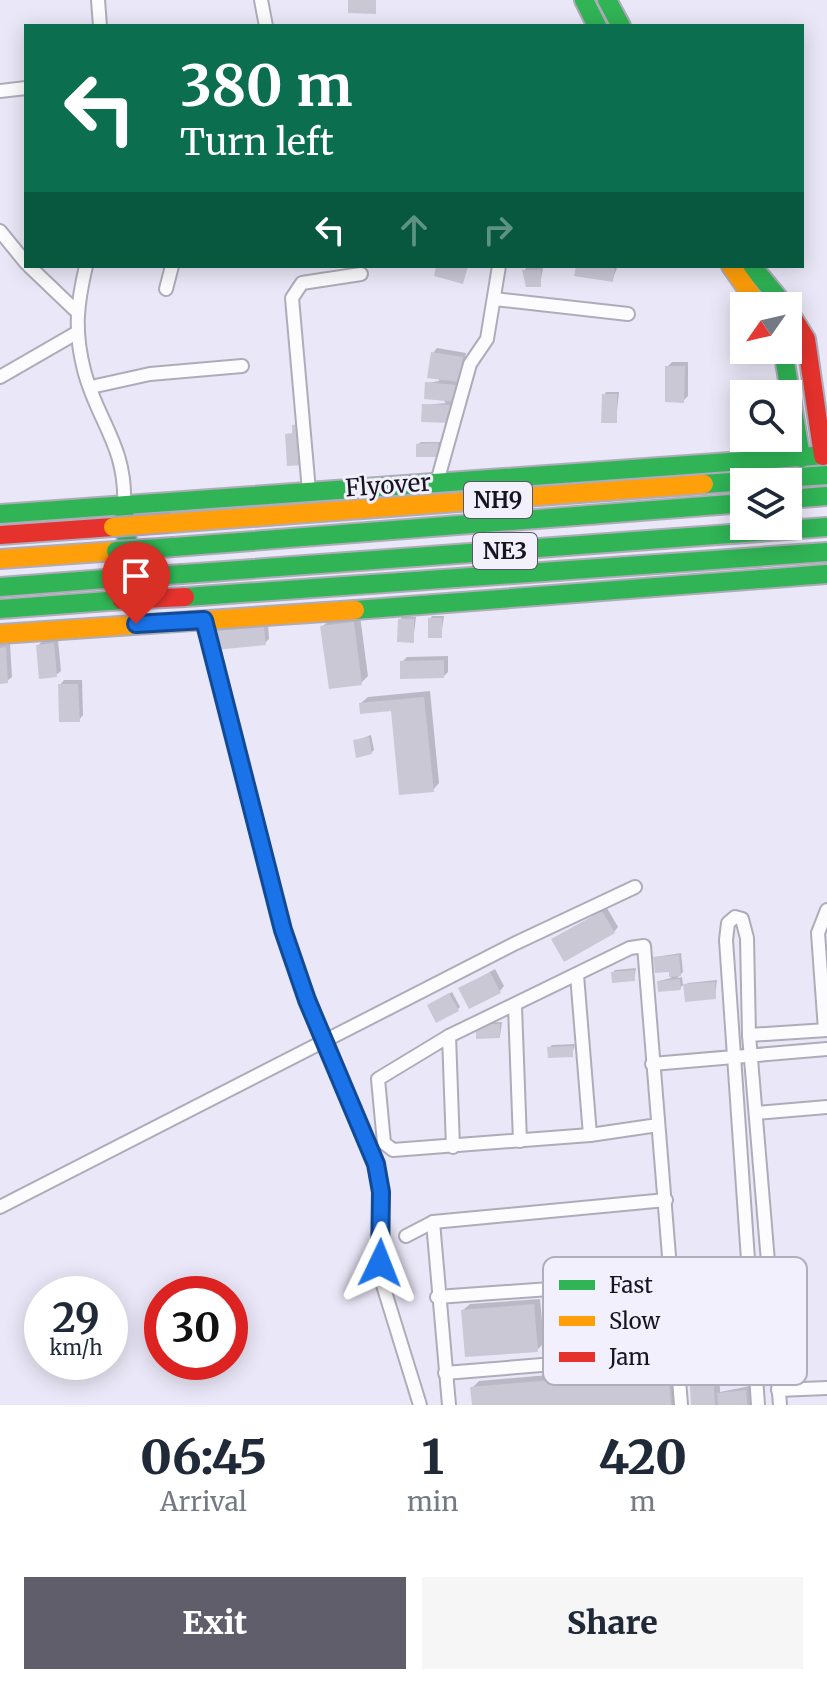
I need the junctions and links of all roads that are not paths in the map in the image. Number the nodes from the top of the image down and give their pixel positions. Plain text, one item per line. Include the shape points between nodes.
1 (98, 0) edge
2 (261, 0) edge
3 (584, 0) edge
4 (607, 0) edge
5 (100, 24) edge
6 (266, 24) edge
7 (596, 24) edge
8 (620, 24) edge
9 (24, 88) edge
10 (0, 91) edge
11 (0, 231) edge
12 (24, 260) edge
13 (31, 268) edge
14 (86, 268) edge
15 (171, 268) edge
16 (499, 268) edge
17 (732, 268) edge
18 (754, 268) edge
19 (361, 274) dead end
20 (166, 289) dead end
21 (749, 292) edge
22 (773, 292) edge
23 (494, 299) junction
24 (75, 310) junction
25 (628, 314) dead end
26 (78, 332) junction
27 (802, 333) edge
28 (785, 364) edge
29 (242, 366) dead end
30 (0, 377) edge
31 (91, 387) junction
32 (825, 456) edge
33 (801, 458) junction
34 (827, 475) edge
35 (437, 482) junction
36 (309, 491) junction
37 (827, 496) edge
38 (802, 498) edge
39 (153, 503) junction
40 (730, 504) edge
41 (124, 506) junction
42 (0, 514) edge
43 (827, 527) edge
44 (0, 535) edge
45 (827, 552) edge
46 (0, 559) edge
47 (827, 574) edge
48 (0, 587) edge
49 (0, 609) edge
50 (204, 620) junction
51 (167, 622) junction
52 (136, 624) junction
53 (0, 634) edge
54 (635, 887) dead end
55 (827, 910) edge
56 (577, 975) junction
57 (515, 1007) junction
58 (826, 1030) edge
59 (749, 1035) junction
60 (449, 1036) junction
61 (327, 1043) junction
62 (827, 1049) edge
63 (751, 1056) junction
64 (735, 1057) junction
65 (652, 1064) junction
66 (827, 1107) edge
67 (756, 1113) junction
68 (658, 1125) junction
69 (590, 1135) junction
70 (520, 1141) junction
71 (453, 1147) junction
72 (666, 1200) junction
73 (0, 1207) edge
74 (433, 1222) junction
75 (406, 1236) dead end
76 (668, 1257) edge
77 (749, 1257) edge
78 (768, 1257) edge
79 (543, 1289) edge
80 (437, 1297) junction
81 (543, 1365) edge
82 (445, 1373) junction
83 (679, 1385) edge
84 (757, 1385) edge
85 (778, 1385) edge
86 (827, 1388) edge
87 (778, 1390) junction
88 (420, 1405) edge
89 (449, 1405) edge
90 (681, 1405) edge
91 (758, 1405) edge
92 (780, 1405) edge

1 - 5 street
2 - 6 street
3 - 7 main road
4 - 8 main road
9 - 10 street
11 - 12 street
13 - 24 street
14 - 24 street
15 - 20 street
16 - 23 street
17 - 21 main road
18 - 22 main road
19 - 36 street via 302,283 292,298
23 - 25 street
23 - 35 street via 487,339 470,364
24 - 26 street
26 - 30 street
26 - 31 street
27 - 32 main road
28 - 33 main road
29 - 31 street via 150,374
31 - 41 street via 116,441
32 - 33 main road
33 - 35 main road
34 - 44 main road, Flyover / NH9, bridge
35 - 36 main road
36 - 39 main road
37 - 38 main road
39 - 41 main road
39 - 51 main road
40 - 46 main road, NE3, bridge
41 - 42 main road
41 - 52 main road
43 - 48 main road, NE3, bridge
45 - 49 main road, bridge
47 - 50 main road
50 - 51 main road
50 - 61 street via 273,897
51 - 52 main road
52 - 53 main road
54 - 61 street
55 - 58 street via 818,933
56 - 57 street
56 - 65 street via 644,946
56 - 69 street
57 - 60 street
57 - 70 street
58 - 59 street
59 - 63 street
59 - 64 street via 746,925 735,917 728,923 726,940
60 - 71 street
60 - 71 street via 383,1073 377,1089 387,1147
61 - 73 street
61 - 88 street via 376,1164 382,1282
62 - 63 street
63 - 64 street
63 - 67 street
64 - 65 street
64 - 77 street
65 - 68 street
66 - 67 street
67 - 78 street
68 - 69 street
68 - 72 street
69 - 70 street
70 - 71 street
72 - 74 street
72 - 76 street
74 - 75 street
74 - 80 street
79 - 80 street
80 - 82 street
81 - 82 street
82 - 89 street
83 - 90 street
84 - 91 street
85 - 87 street
86 - 87 street
87 - 92 street

